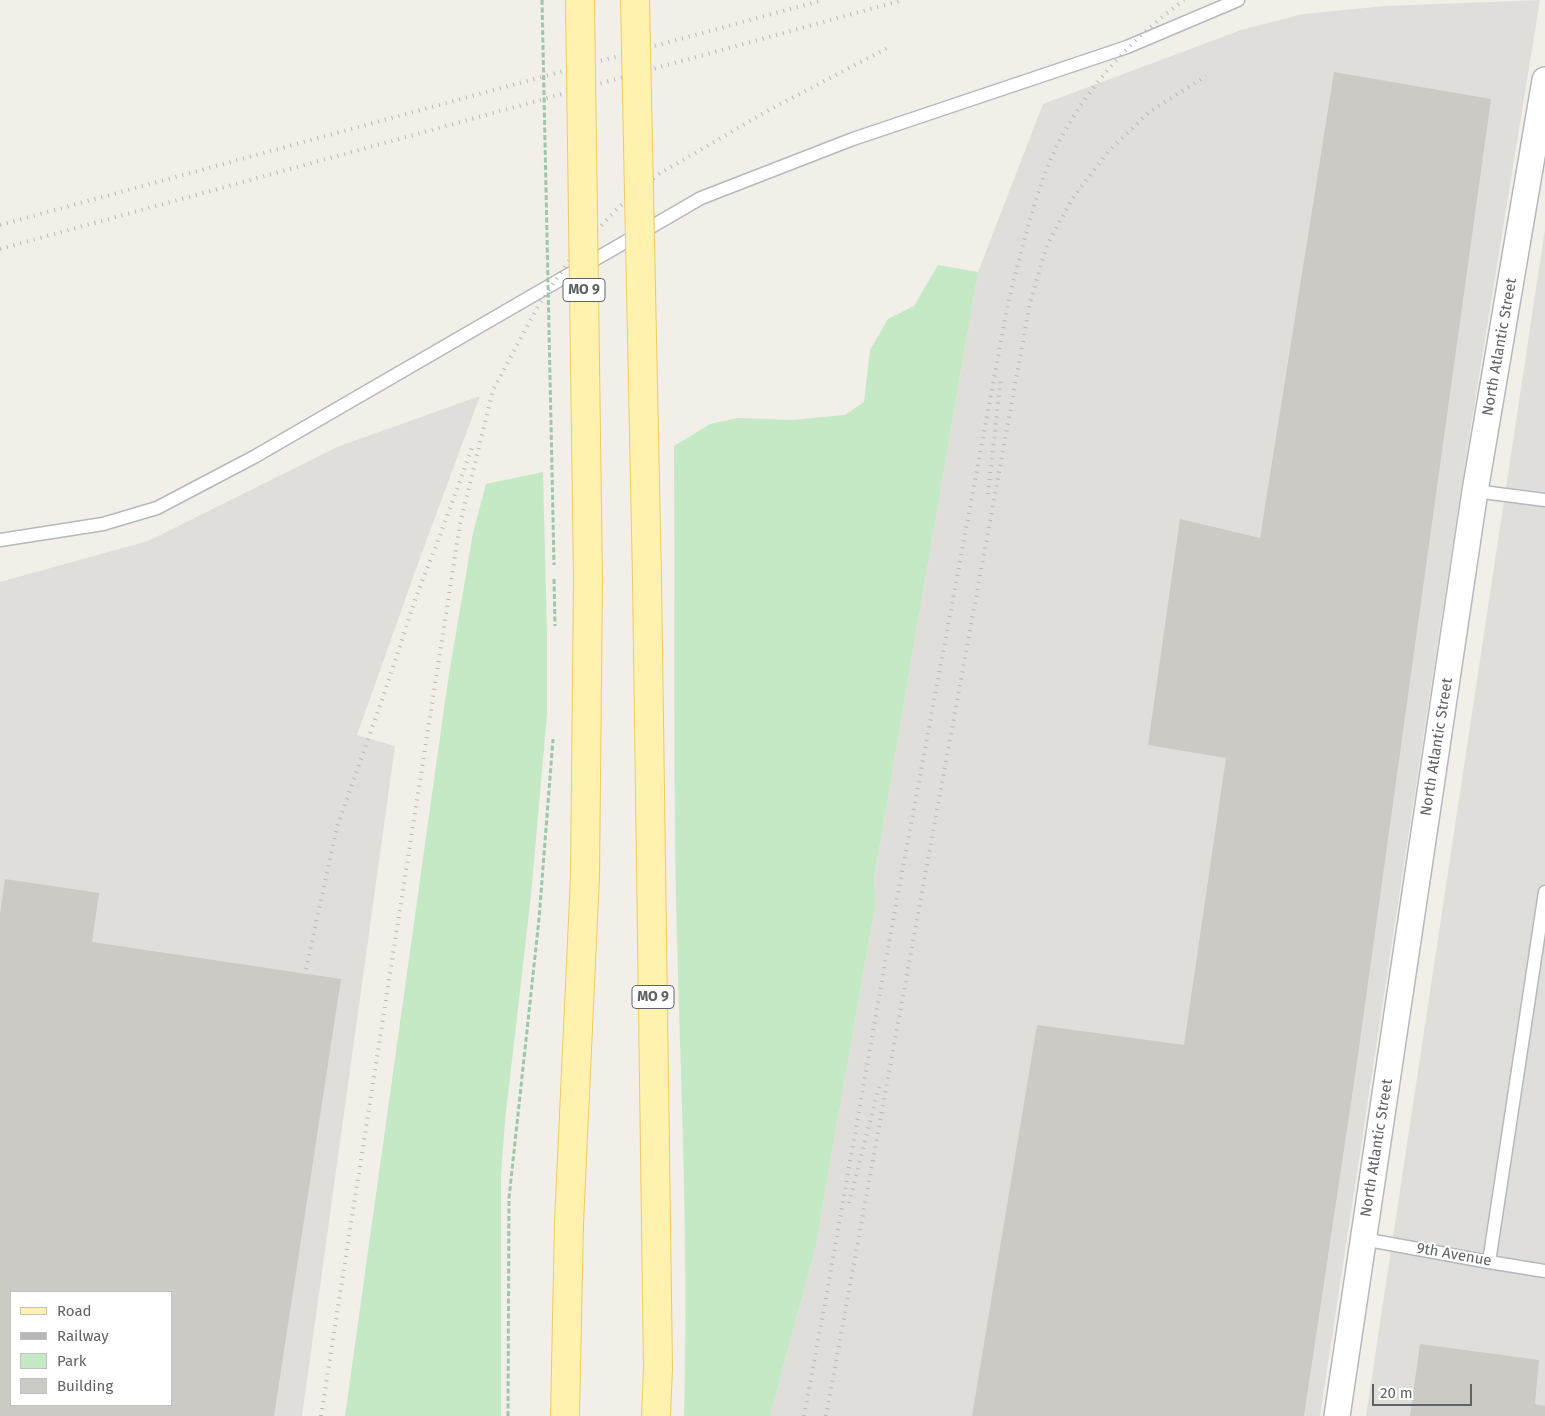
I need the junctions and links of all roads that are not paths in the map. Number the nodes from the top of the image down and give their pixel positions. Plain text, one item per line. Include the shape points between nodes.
1 (580, 0) edge
2 (634, 0) edge
3 (1238, 0) edge
4 (1545, 80) edge
5 (1475, 491) junction
6 (1545, 500) edge
7 (0, 540) edge
8 (1545, 892) edge
9 (1363, 1239) junction
10 (1488, 1262) junction
11 (1545, 1271) edge
12 (565, 1416) edge
13 (656, 1416) edge
14 (1337, 1416) edge

1 - 12 main road, MO 9, bridge via 588,580 585,876 570,1213
2 - 13 main road, MO 9, bridge via 647,578 658,1369
3 - 7 lane via 1127,47 854,138 700,198 254,457 158,508 103,524
4 - 5 street, North Atlantic Street
5 - 6 lane
5 - 9 street, North Atlantic Street
8 - 10 lane
9 - 10 lane, 9th Avenue
9 - 14 street, North Atlantic Street
10 - 11 lane, 9th Avenue

